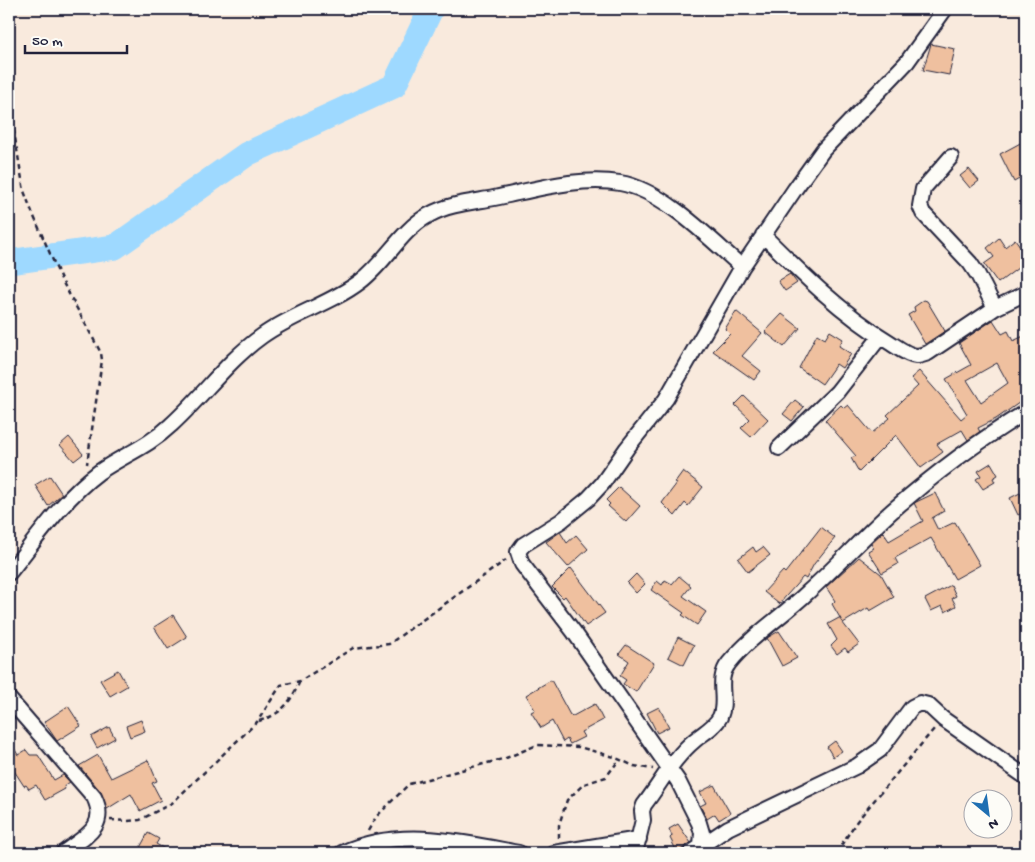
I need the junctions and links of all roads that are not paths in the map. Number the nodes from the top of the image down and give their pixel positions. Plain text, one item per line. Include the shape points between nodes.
1 (945, 9) edge
2 (951, 157) dead end
3 (763, 235) junction
4 (742, 267) junction
5 (1026, 293) edge
6 (995, 308) junction
7 (880, 337) junction
8 (1026, 412) edge
9 (778, 448) dead end
10 (9, 573) edge
11 (9, 699) edge
12 (667, 769) junction
13 (1026, 777) edge
14 (639, 839) junction
15 (696, 849) edge
16 (63, 853) edge
17 (342, 853) edge
18 (520, 853) edge
19 (557, 853) edge
20 (635, 853) edge

1 - 3 street via 907,62 823,150
2 - 6 street via 924,190 920,206 970,263
3 - 4 street
3 - 7 street via 816,287
4 - 10 street via 661,202 620,183 598,181 561,185 443,208 414,225 361,281 261,336 155,440 120,458 84,484
4 - 12 street via 666,399 602,484 588,499 523,545 518,552 522,564 574,632
5 - 6 street
6 - 7 street via 928,353 917,356
7 - 9 street via 837,392
8 - 12 street via 893,510 810,591 754,636 730,661 722,676 719,718
11 - 16 street via 100,809 97,825
12 - 14 street via 642,808
12 - 15 street via 694,808 702,833
13 - 15 street via 928,705 920,703 912,707 880,750 857,766 746,819
14 - 19 street
14 - 20 street
17 - 18 street via 361,845 410,837

